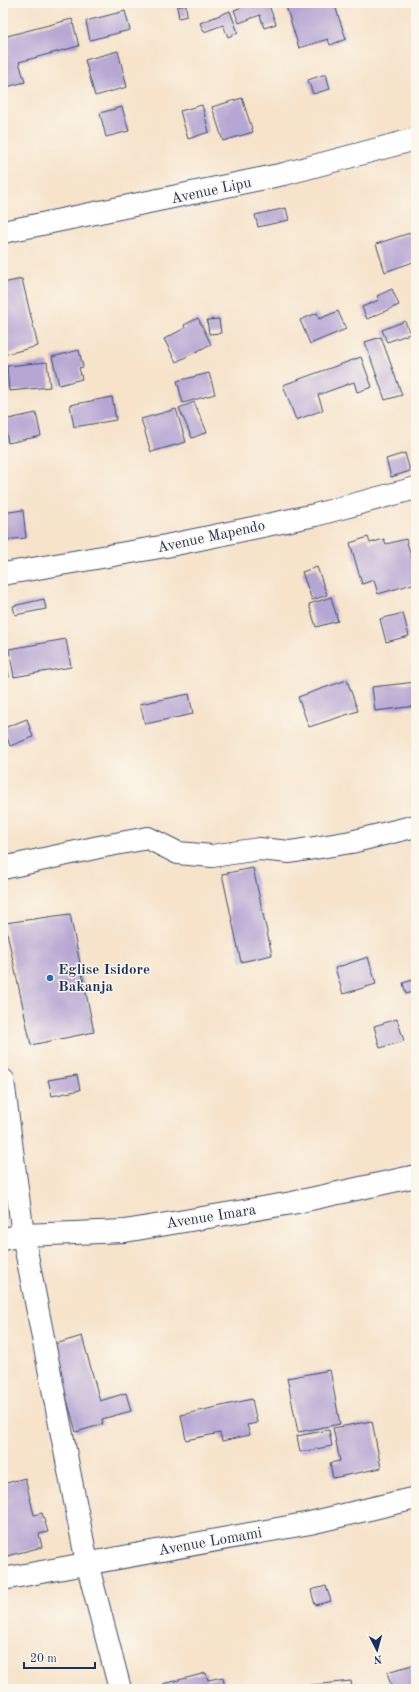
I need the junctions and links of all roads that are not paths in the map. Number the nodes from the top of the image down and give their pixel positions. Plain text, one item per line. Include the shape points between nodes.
1 (416, 139) edge
2 (3, 232) edge
3 (416, 488) edge
4 (3, 574) edge
5 (416, 826) edge
6 (3, 868) edge
7 (3, 1080) edge
8 (416, 1176) edge
9 (13, 1237) edge
10 (416, 1498) edge
11 (87, 1563) junction
12 (3, 1579) edge
13 (120, 1689) edge

1 - 2 street, Avenue Lipu via 284,174
3 - 4 street, Avenue Mapendo via 315,514 166,546
5 - 6 street via 351,842 290,852 258,849 212,856 178,853 148,838
7 - 9 street
8 - 9 street, Avenue Imara via 292,1203 125,1231
9 - 11 street
10 - 11 street, Avenue Lomami via 310,1523
11 - 12 street, Avenue Lomami
11 - 13 street

